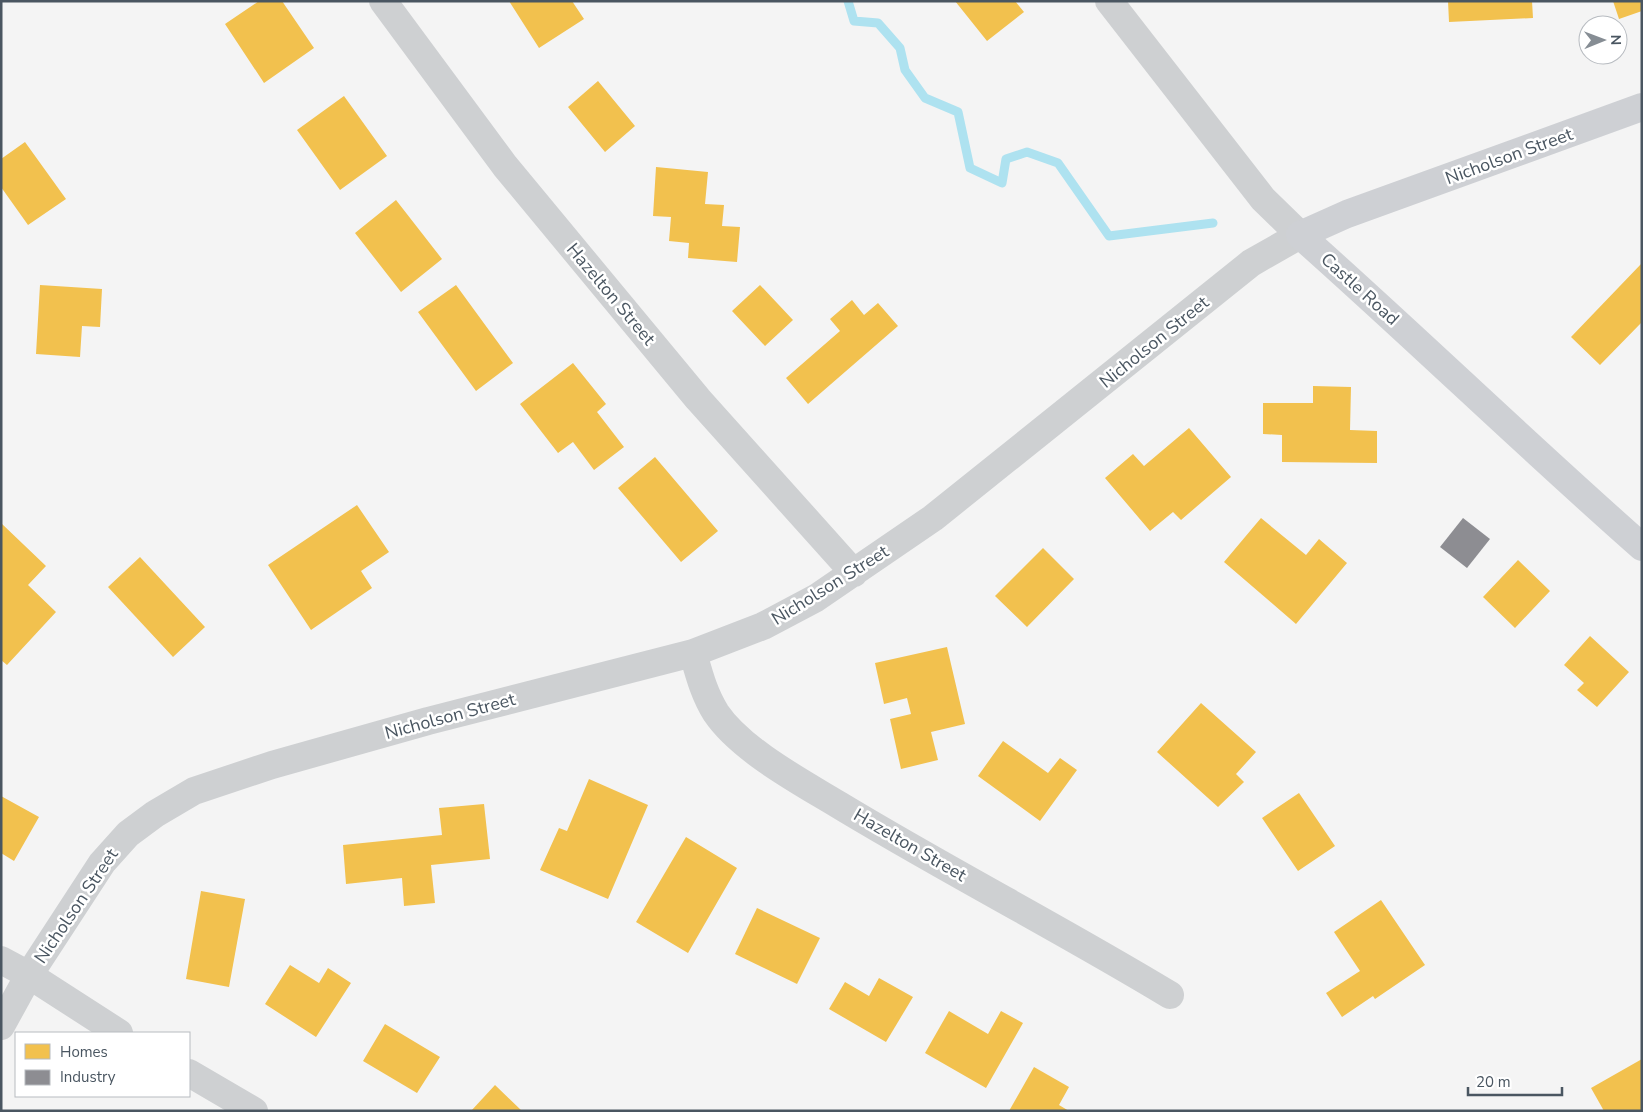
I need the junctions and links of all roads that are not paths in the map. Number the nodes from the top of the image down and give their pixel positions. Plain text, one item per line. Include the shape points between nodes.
1 (383, 1) edge
2 (1109, 1) edge
3 (1642, 107) edge
4 (1300, 235) junction
5 (1642, 547) edge
6 (854, 574) junction
7 (693, 653) junction
8 (1, 960) edge
9 (29, 975) junction
10 (1170, 995) dead end
11 (1, 1026) edge
12 (117, 1032) edge
13 (190, 1074) edge
14 (254, 1111) edge

1 - 6 street, Hazelton Street via 505,166 698,399
2 - 4 street, Castle Road via 1263,199
3 - 4 street, Nicholson Street via 1347,214
4 - 5 street, Castle Road
4 - 6 street, Nicholson Street via 1251,264 933,518
6 - 7 street, Nicholson Street via 763,626
7 - 9 street, Nicholson Street via 419,724 272,765 194,791 128,834 102,863
7 - 10 street, Hazelton Street via 702,686 717,714 745,742 786,773
8 - 9 street
9 - 11 street, Nicholson Street
9 - 12 street
13 - 14 street

